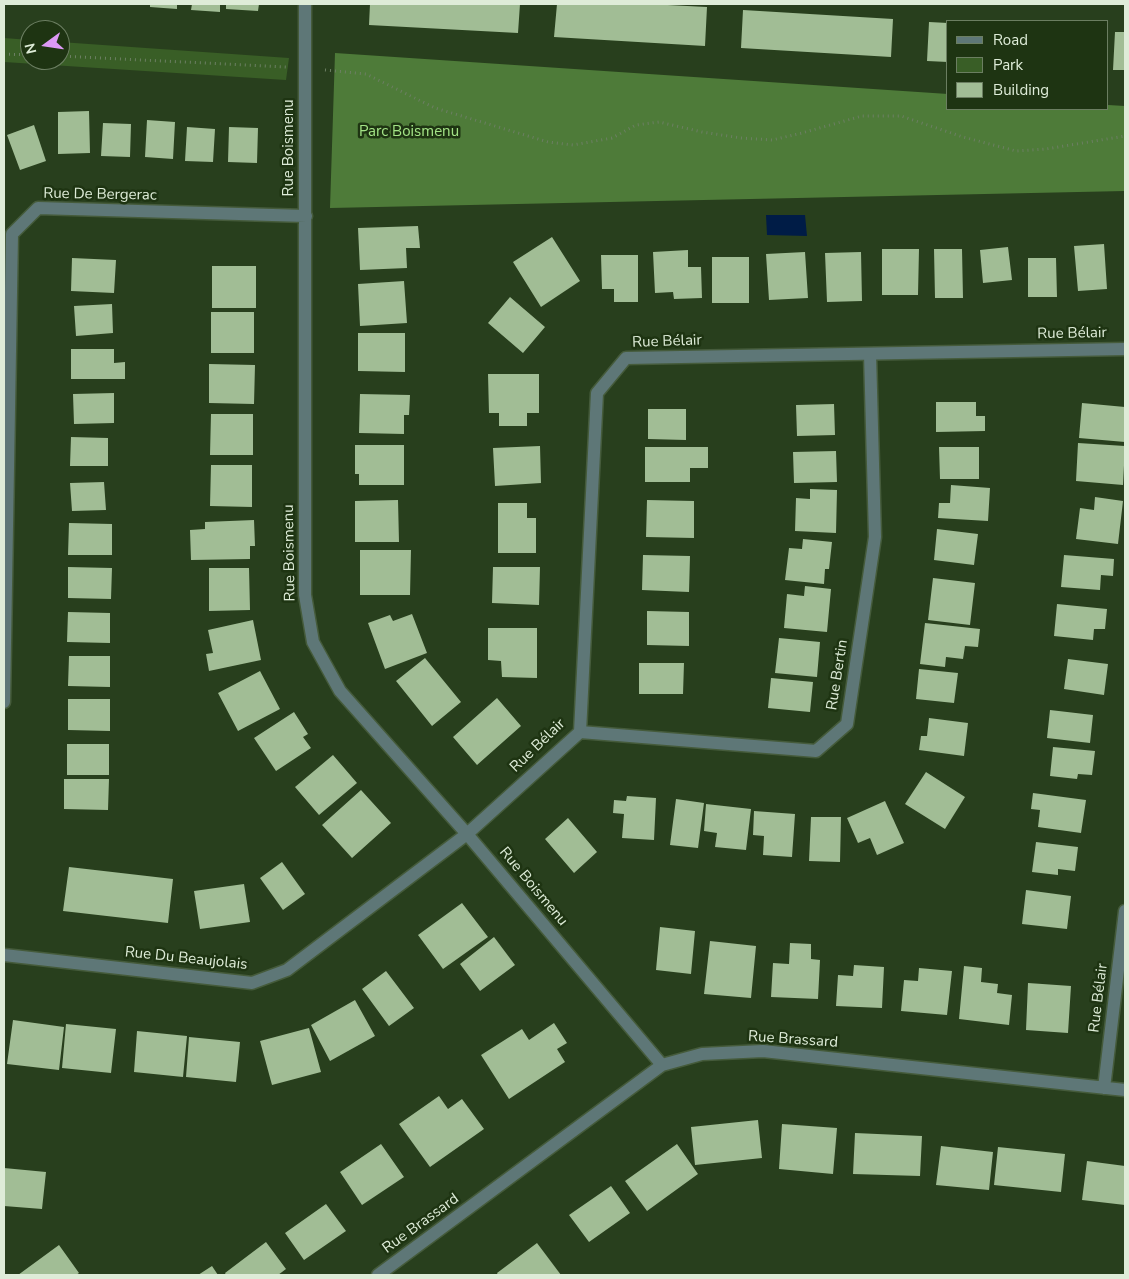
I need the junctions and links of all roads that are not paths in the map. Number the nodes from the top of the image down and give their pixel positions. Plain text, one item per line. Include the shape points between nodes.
1 (305, 4) edge
2 (306, 216) junction
3 (1125, 349) edge
4 (870, 354) junction
5 (4, 681) edge
6 (4, 702) edge
7 (580, 732) junction
8 (467, 834) junction
9 (1125, 911) edge
10 (4, 955) edge
11 (662, 1065) junction
12 (1104, 1088) junction
13 (1125, 1090) edge
14 (378, 1275) edge

1 - 2 street, Rue Boismenu
2 - 5 street, Rue De Bergerac via 38,208 12,234
2 - 8 street, Rue Boismenu via 305,595 313,642 340,691
3 - 4 street, Rue Bélair
4 - 7 street, Rue Bélair via 626,358 597,393
4 - 7 street, Rue Bertin via 875,536 847,724 816,751
5 - 6 street, Rue De Bergerac
7 - 8 street, Rue Bélair
8 - 10 street, Rue Du Beaujolais via 287,970 252,983
8 - 11 street, Rue Boismenu
9 - 12 street, Rue Bélair
11 - 12 street, Rue Brassard via 702,1054 764,1051
11 - 14 street, Rue Brassard
12 - 13 street, Rue Brassard

